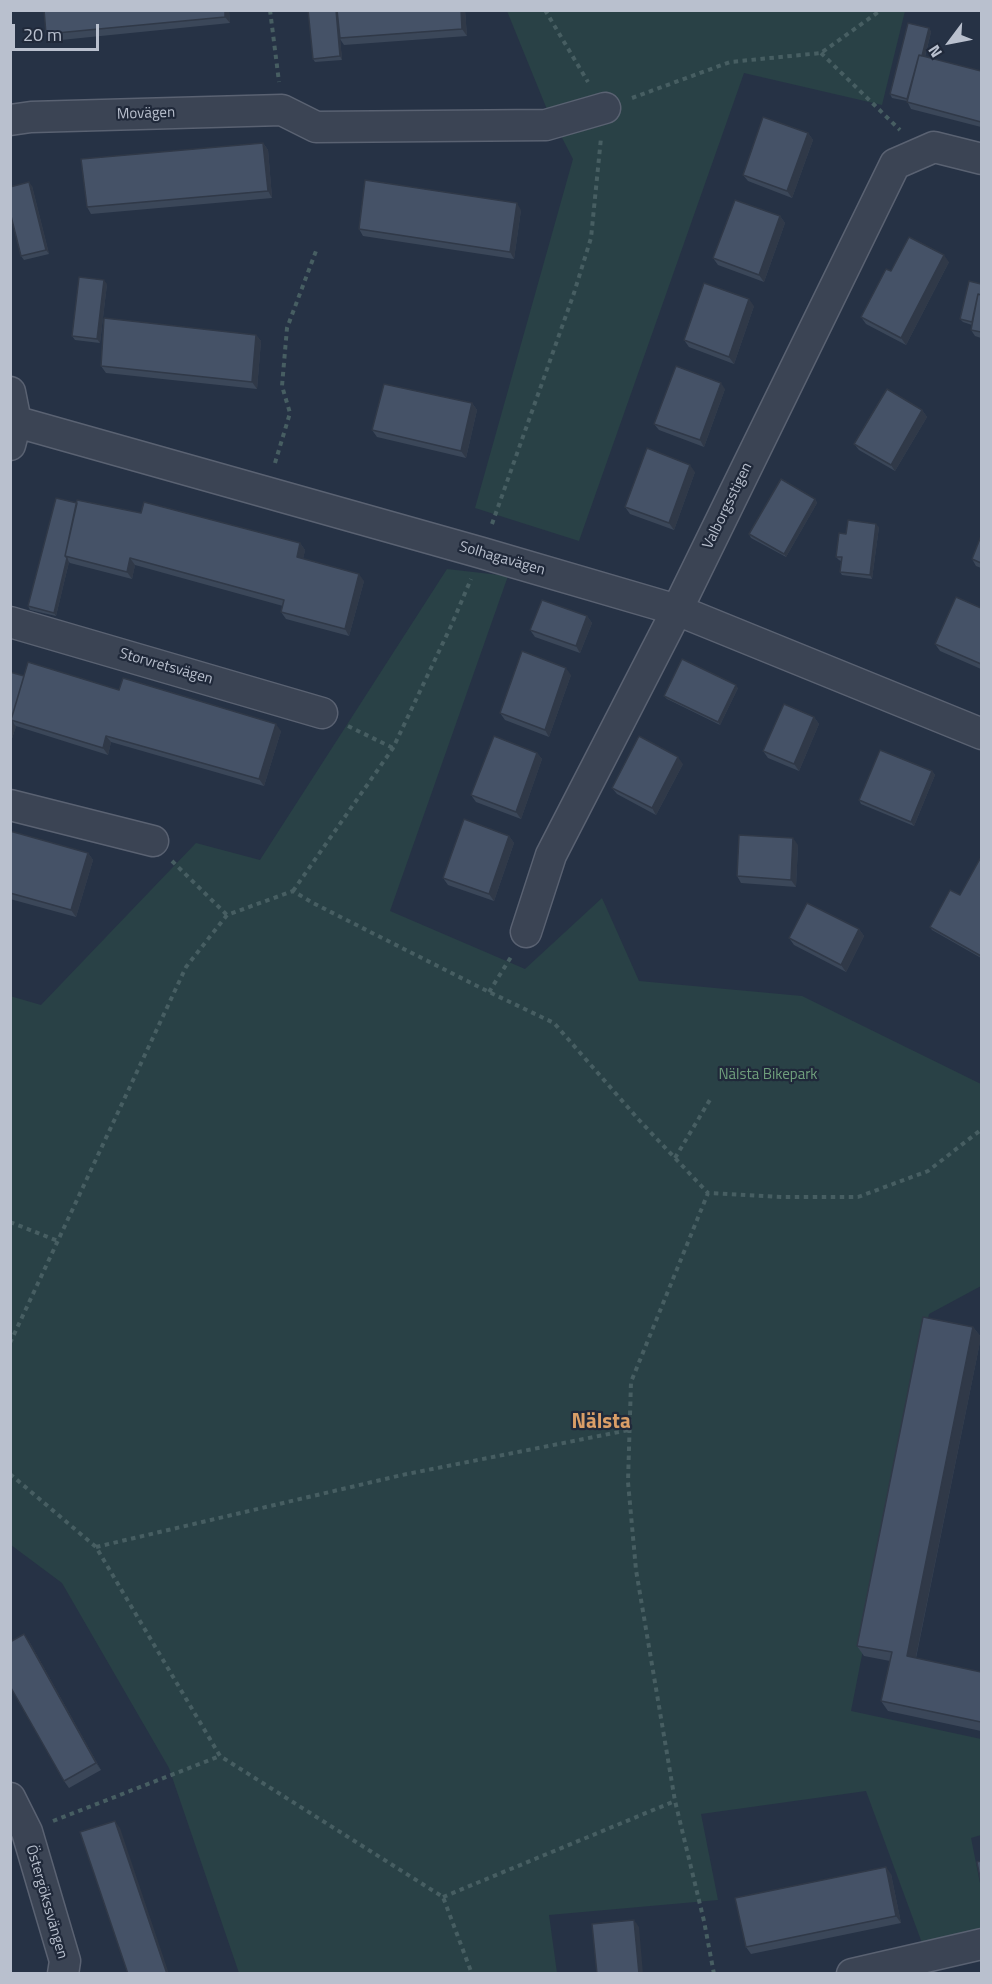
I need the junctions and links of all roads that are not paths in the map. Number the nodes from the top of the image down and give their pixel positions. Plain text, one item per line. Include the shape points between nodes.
1 (605, 108) road end
2 (10, 120) edge
3 (981, 159) edge
4 (10, 392) edge
5 (12, 429) edge
6 (677, 610) junction
7 (10, 622) edge
8 (322, 712) road end
9 (981, 734) edge
10 (10, 805) edge
11 (153, 841) road end
12 (526, 932) road end
13 (10, 1798) edge
14 (981, 1944) edge
15 (63, 1974) edge
16 (852, 1974) edge

1 - 2 street, Movägen via 546,125 316,128 282,110
3 - 6 street, Valborgsstigen via 934,147 895,164
4 - 5 street
5 - 6 street, Solhagavägen via 266,492
6 - 9 street, Solhagavägen
6 - 12 street, Valborgsstigen via 550,855
7 - 8 street, Storvretsvägen
10 - 11 street
13 - 15 street, Östergökssvängen via 27,1832 64,1961
14 - 16 street

